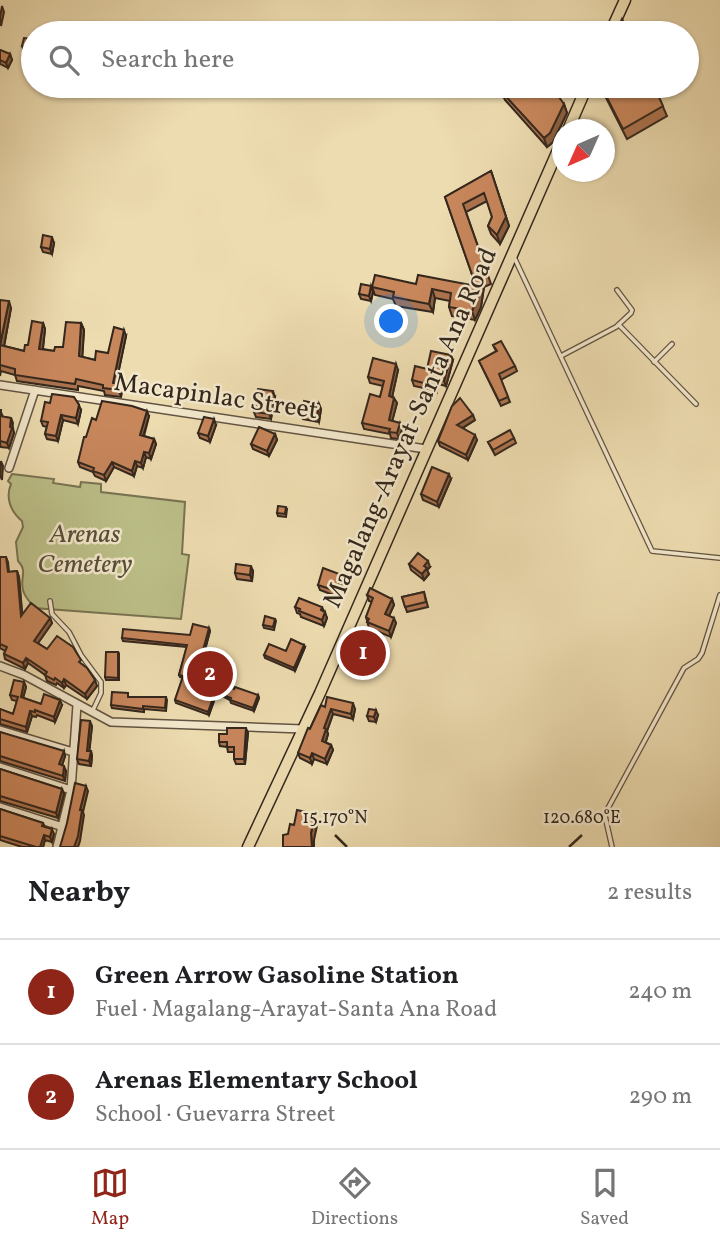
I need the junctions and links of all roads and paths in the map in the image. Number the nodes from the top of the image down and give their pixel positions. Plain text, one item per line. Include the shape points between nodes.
1 (625, 0) edge
2 (615, 21) edge
3 (582, 98) edge
4 (573, 119) edge
5 (552, 164) edge
6 (513, 253) junction
7 (617, 290) dead end
8 (619, 325) junction
9 (671, 344) dead end
10 (561, 356) junction
11 (654, 362) junction
12 (0, 385) edge
13 (35, 390) junction
14 (696, 404) dead end
15 (426, 449) junction
16 (9, 468) dead end
17 (720, 558) edge
18 (720, 595) edge
19 (50, 601) dead end
20 (0, 666) edge
21 (77, 705) junction
22 (92, 712) junction
23 (303, 729) junction
24 (0, 730) edge
25 (73, 752) junction
26 (0, 767) edge
27 (71, 790) junction
28 (0, 807) edge
29 (63, 827) junction
30 (57, 847) edge
31 (248, 847) edge
32 (612, 847) edge

1 - 2 main road
3 - 4 main road
5 - 6 main road, Magalang-Arayat-Santa Ana Road
6 - 10 lane
6 - 15 main road, Magalang-Arayat-Santa Ana Road
7 - 8 lane via 632,310
8 - 10 lane
8 - 11 lane
9 - 11 lane
10 - 17 lane via 652,551
11 - 14 lane
12 - 13 street, Macapinlac Street
13 - 15 street, Macapinlac Street
13 - 16 street
15 - 23 main road, Magalang-Arayat-Santa Ana Road
18 - 32 lane via 702,653 684,668 604,816
19 - 22 lane via 52,614 102,682
20 - 21 street
21 - 22 street
21 - 25 street
22 - 23 street via 111,722
23 - 31 main road, Magalang-Arayat-Santa Ana Road
24 - 25 street
25 - 27 street
26 - 27 street
27 - 29 street
28 - 29 street
29 - 30 street

